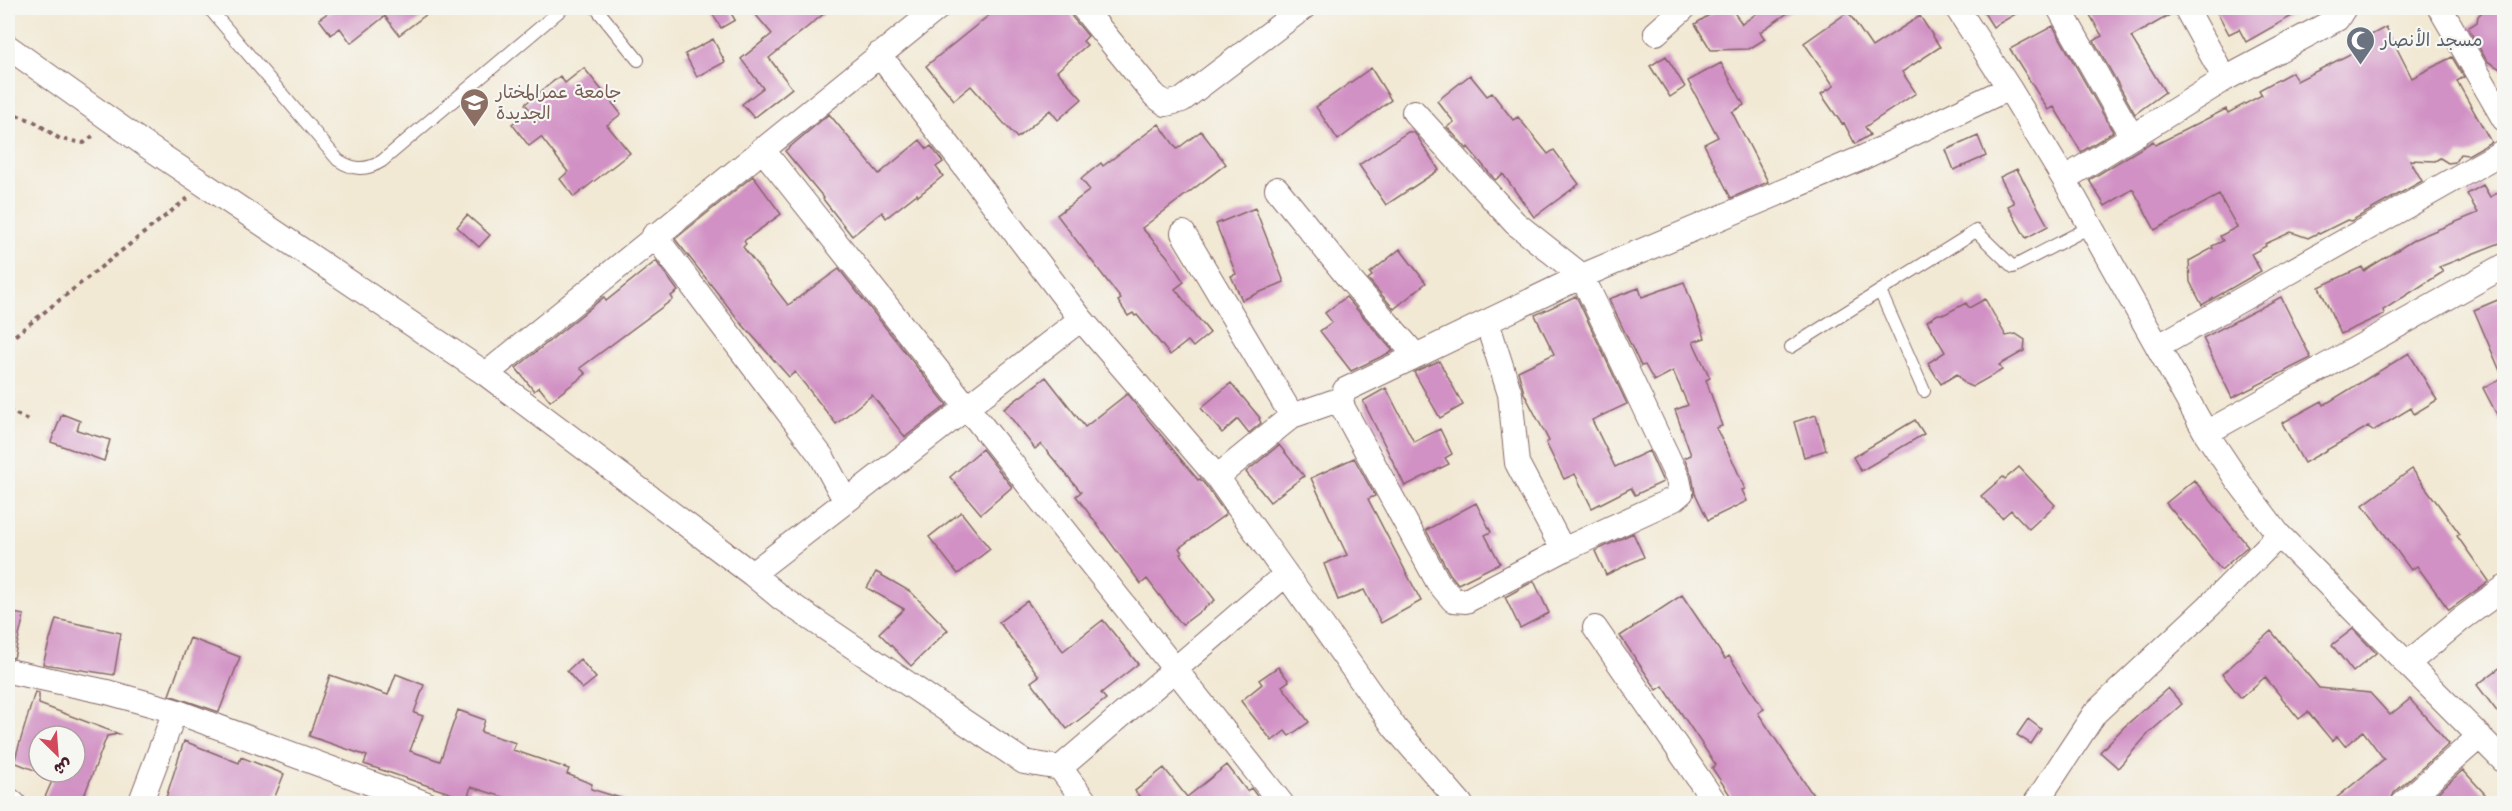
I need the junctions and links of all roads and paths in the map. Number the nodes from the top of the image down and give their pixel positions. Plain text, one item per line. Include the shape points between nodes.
1 (209, 8) edge
2 (563, 8) edge
3 (596, 8) edge
4 (938, 8) edge
5 (1083, 8) edge
6 (1684, 8) edge
7 (1957, 8) edge
8 (2059, 8) edge
9 (2186, 8) edge
10 (2344, 8) edge
11 (2440, 8) edge
12 (1292, 11) edge
13 (1656, 33) dead end
14 (8, 47) edge
15 (879, 54) junction
16 (638, 60) dead end
17 (2225, 80) junction
18 (2009, 88) junction
19 (8, 112) edge
20 (1414, 112) dead end
21 (2505, 119) edge
22 (111, 120) junction
23 (2132, 137) junction
24 (762, 149) junction
25 (2505, 151) edge
26 (2064, 179) junction
27 (205, 185) junction
28 (1277, 189) dead end
29 (2092, 226) junction
30 (1183, 232) dead end
31 (654, 235) junction
32 (2505, 266) edge
33 (1582, 276) junction
34 (1880, 291) junction
35 (1081, 319) junction
36 (1487, 322) junction
37 (8, 341) edge
38 (2159, 346) junction
39 (1791, 347) dead end
40 (1416, 356) junction
41 (486, 374) junction
42 (1924, 391) dead end
43 (1341, 399) junction
44 (966, 406) junction
45 (8, 410) edge
46 (1293, 417) junction
47 (30, 421) dead end
48 (2206, 433) junction
49 (1217, 477) junction
50 (845, 500) junction
51 (2279, 535) junction
52 (1563, 550) junction
53 (752, 574) junction
54 (1286, 574) junction
55 (2505, 588) edge
56 (1595, 628) dead end
57 (2407, 664) junction
58 (1175, 669) junction
59 (8, 671) edge
60 (175, 711) junction
61 (2480, 736) junction
62 (2505, 761) edge
63 (1059, 768) junction
64 (8, 799) edge
65 (14, 804) edge
66 (140, 804) edge
67 (427, 804) edge
68 (1087, 804) edge
69 (1282, 804) edge
70 (1461, 804) edge
71 (1716, 804) edge
72 (2035, 804) edge
73 (2403, 804) edge

1 - 2 lane via 338,160 355,169 382,161
3 - 16 lane
4 - 15 street
5 - 12 street via 1155,96 1166,104 1182,100
6 - 13 street
7 - 18 street
8 - 23 street
9 - 17 street
10 - 17 street via 2337,19
11 - 21 street
14 - 22 street
15 - 24 street
15 - 35 street
17 - 23 street
18 - 26 street
18 - 33 street via 1862,158
19 - 22 path via 33,121 60,139 84,143
20 - 33 street via 1515,223
22 - 27 street
23 - 26 street
24 - 31 street
24 - 44 street
25 - 38 street
26 - 29 street
27 - 37 path
27 - 41 street
28 - 40 street
29 - 34 lane via 2013,267 1976,231
29 - 38 street
30 - 46 street
31 - 41 street
31 - 50 street via 822,457
32 - 48 street
33 - 36 street
33 - 52 street via 1678,479 1681,493
34 - 39 lane
34 - 42 lane
35 - 44 street
35 - 49 street
36 - 40 street
36 - 52 street via 1510,394 1517,463
38 - 48 street
40 - 43 street via 1346,390
41 - 53 street
43 - 46 street
43 - 52 street via 1438,582 1453,600 1466,601
44 - 50 street
44 - 58 street
45 - 47 path
46 - 49 street
48 - 51 street
49 - 54 street
50 - 53 street
51 - 57 street
51 - 72 street via 2095,713
53 - 63 street via 1024,762
54 - 58 street
54 - 70 street via 1395,728
55 - 57 street
56 - 71 street
57 - 61 street
58 - 63 street
58 - 69 street
59 - 60 street
60 - 66 street
60 - 67 street
61 - 62 street
61 - 73 street
63 - 68 street
64 - 65 street

